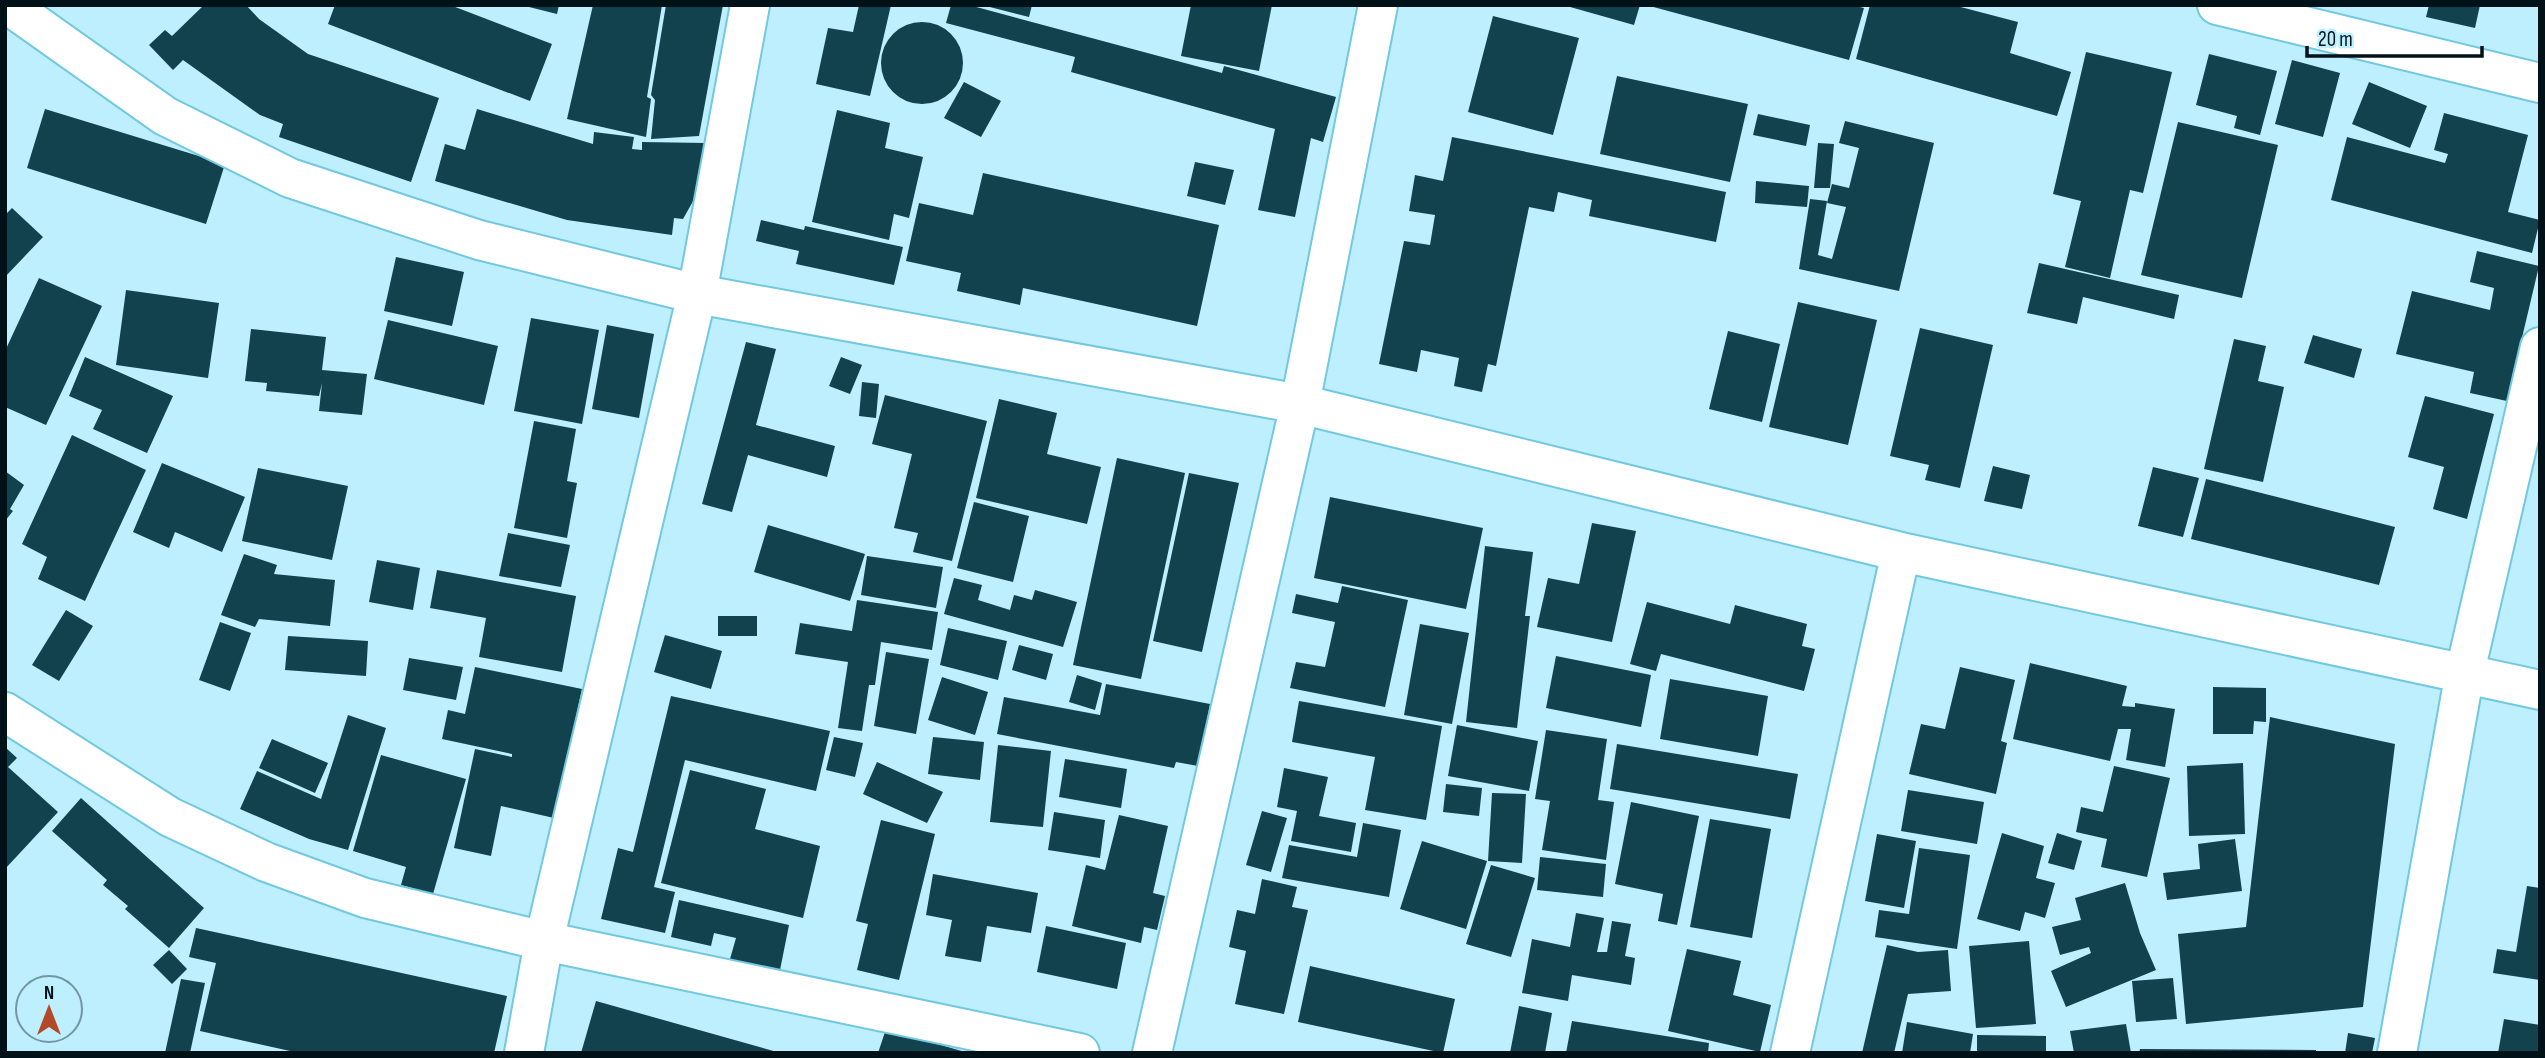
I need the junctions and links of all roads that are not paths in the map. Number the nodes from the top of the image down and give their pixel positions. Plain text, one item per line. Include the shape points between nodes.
1 (9, 5) edge
2 (750, 5) edge
3 (1378, 5) edge
4 (2217, 5) edge
5 (2540, 83) edge
6 (697, 295) junction
7 (2540, 347) edge
8 (1300, 404) junction
9 (1901, 552) junction
10 (2465, 672) junction
11 (2540, 690) edge
12 (5, 712) edge
13 (544, 941) junction
14 (524, 1053) edge
15 (1080, 1053) edge
16 (1152, 1053) edge
17 (1790, 1053) edge
18 (2397, 1053) edge

1 - 6 street via 165,116 290,178 479,240
2 - 6 street
3 - 8 street
4 - 5 street
6 - 8 street
6 - 13 street
7 - 10 street
8 - 9 street
8 - 16 street
9 - 10 street
9 - 17 street
10 - 11 street
10 - 18 street
12 - 13 street via 170,817 266,862 365,898
13 - 14 street
13 - 15 street

